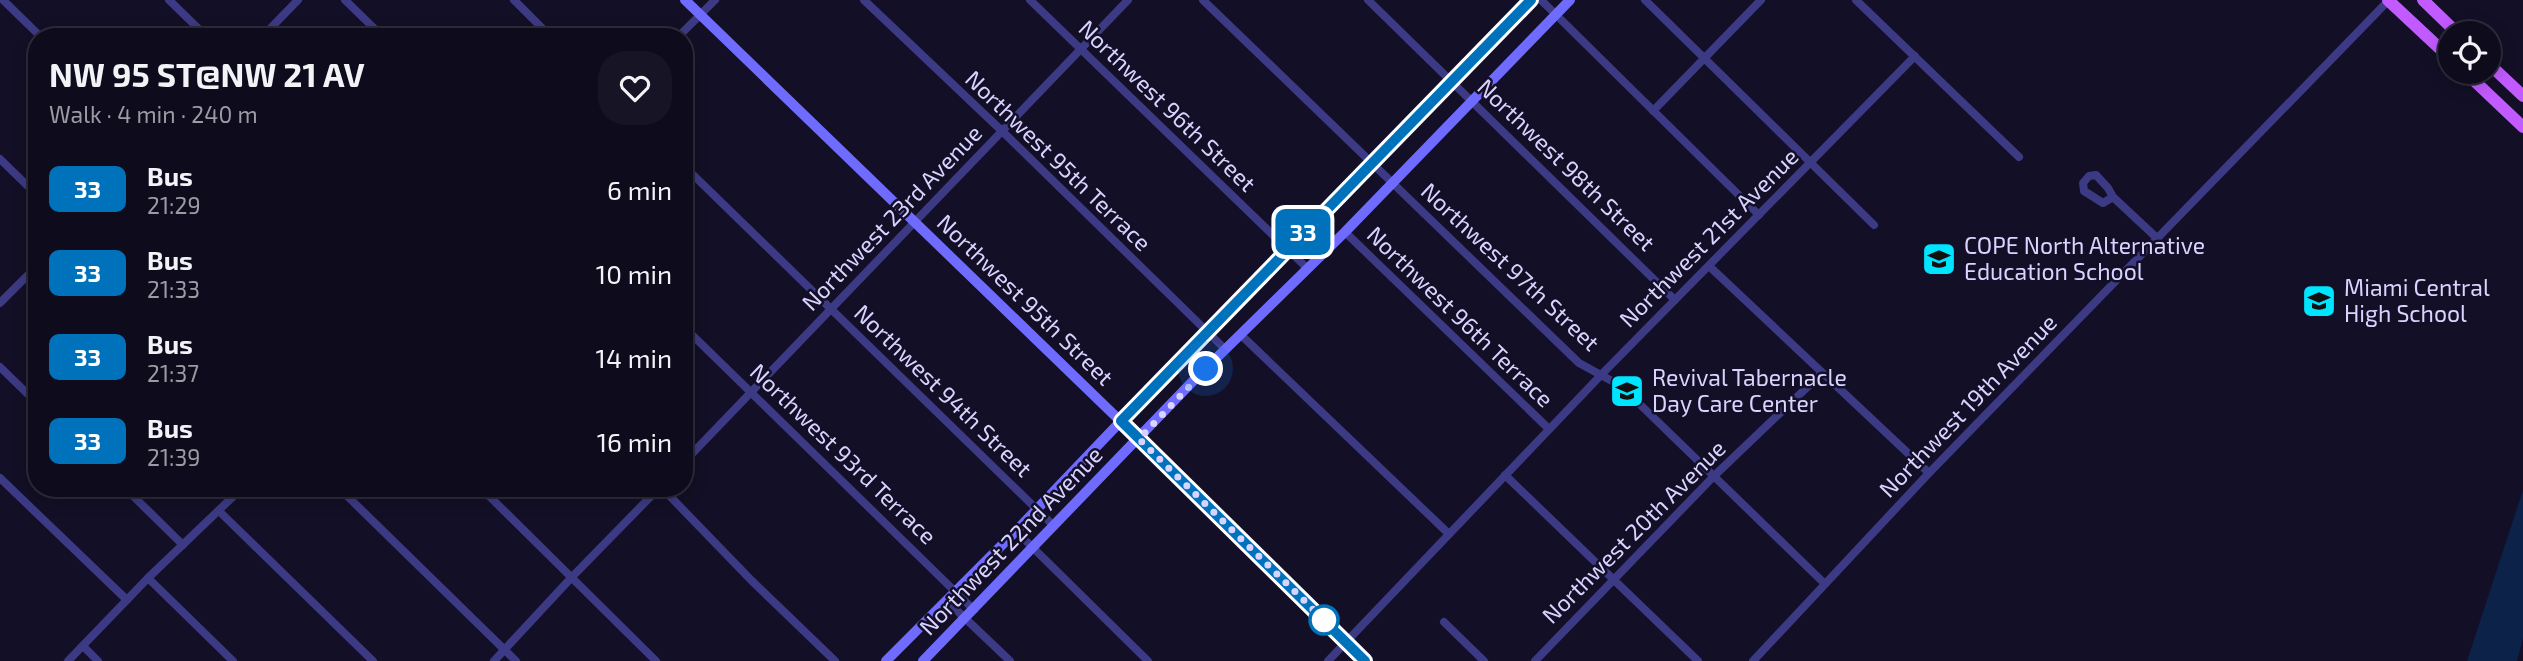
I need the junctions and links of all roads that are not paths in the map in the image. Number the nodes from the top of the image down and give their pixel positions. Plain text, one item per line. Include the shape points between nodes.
1 (4, 0) edge
2 (169, 0) edge
3 (298, 0) edge
4 (345, 0) edge
5 (514, 0) edge
6 (685, 0) edge
7 (715, 0) edge
8 (863, 0) edge
9 (1030, 0) edge
10 (1128, 0) edge
11 (1203, 0) edge
12 (1368, 0) edge
13 (1531, 0) edge
14 (1541, 0) edge
15 (1570, 0) edge
16 (1645, 0) edge
17 (1761, 0) edge
18 (1856, 0) edge
19 (2389, 0) edge
20 (2423, 0) edge
21 (701, 15) junction
22 (1556, 15) junction
23 (2445, 21) edge
24 (32, 28) edge
25 (198, 28) edge
26 (271, 28) edge
27 (374, 28) edge
28 (542, 28) edge
29 (687, 28) edge
30 (2438, 47) edge
31 (1080, 49) junction
32 (1915, 57) junction
33 (1703, 59) junction
34 (2501, 75) edge
35 (1452, 80) junction
36 (2478, 84) edge
37 (2523, 96) edge
38 (1472, 101) junction
39 (1653, 111) junction
40 (2523, 127) edge
41 (1002, 131) junction
42 (2018, 157) dead end
43 (0, 159) edge
44 (1372, 163) junction
45 (1810, 163) junction
46 (693, 175) edge
47 (1392, 183) junction
48 (28, 186) edge
49 (2113, 197) dead end
50 (1759, 215) junction
51 (915, 223) junction
52 (1874, 225) dead end
53 (1345, 232) junction
54 (2158, 239) junction
55 (1286, 248) junction
56 (1709, 266) junction
57 (1308, 269) junction
58 (28, 275) edge
59 (1675, 300) junction
60 (0, 303) edge
61 (832, 309) junction
62 (1205, 332) junction
63 (1241, 335) junction
64 (693, 336) edge
65 (1226, 350) junction
66 (0, 367) edge
67 (1822, 373) junction
68 (1602, 374) junction
69 (751, 391) junction
70 (28, 394) edge
71 (1121, 421) junction
72 (1549, 429) junction
73 (1139, 439) junction
74 (693, 452) edge
75 (1929, 473) junction
76 (1505, 475) junction
77 (1713, 477) junction
78 (0, 478) edge
79 (134, 497) edge
80 (234, 497) edge
81 (348, 497) edge
82 (490, 497) edge
83 (652, 497) edge
84 (670, 497) edge
85 (1037, 509) junction
86 (220, 512) junction
87 (1054, 527) junction
88 (1016, 531) junction
89 (1448, 534) junction
90 (183, 545) junction
91 (1034, 548) junction
92 (148, 578) junction
93 (571, 578) junction
94 (1612, 580) junction
95 (1825, 584) junction
96 (956, 592) junction
97 (127, 600) junction
98 (947, 601) junction
99 (969, 614) junction
100 (1444, 622) dead end
101 (1346, 643) junction
102 (83, 646) junction
103 (505, 650) junction
104 (68, 661) edge
105 (98, 661) edge
106 (233, 661) edge
107 (373, 661) edge
108 (494, 661) edge
109 (516, 661) edge
110 (656, 661) edge
111 (835, 661) edge
112 (886, 661) edge
113 (923, 661) edge
114 (1010, 661) edge
115 (1148, 661) edge
116 (1328, 661) edge
117 (1365, 661) edge
118 (1483, 661) edge
119 (1535, 661) edge
120 (1698, 661) edge
121 (1753, 661) edge

1 - 24 street
2 - 25 street
3 - 26 street
4 - 27 street
5 - 28 street
6 - 21 main road, Northwest 95th Street
7 - 21 street
8 - 41 street, Northwest 95th Terrace
9 - 31 street, Northwest 96th Street
10 - 31 street, Northwest 23rd Avenue
11 - 44 street, Northwest 97th Street
12 - 35 street, Northwest 98th Street
13 - 35 main road, Northwest 22nd Avenue
14 - 22 street
15 - 22 main road, Northwest 22nd Avenue
16 - 33 street
17 - 33 street
18 - 32 street
19 - 30 main road
19 - 54 street, Northwest 19th Avenue
20 - 23 main road
21 - 29 street
21 - 51 main road, Northwest 95th Street
22 - 38 main road, Northwest 22nd Avenue
22 - 39 street
31 - 41 street, Northwest 23rd Avenue
31 - 55 street, Northwest 96th Street
32 - 42 street
32 - 45 street, Northwest 21st Avenue
33 - 39 street
33 - 45 street
34 - 37 main road
35 - 38 street, Northwest 98th Street
35 - 44 main road, Northwest 22nd Avenue
36 - 40 main road
38 - 47 main road, Northwest 22nd Avenue
38 - 59 street, Northwest 98th Street
39 - 50 street
41 - 51 street, Northwest 23rd Avenue
41 - 62 street, Northwest 95th Terrace
43 - 48 street
44 - 47 street, Northwest 97th Street
44 - 55 main road, Northwest 22nd Avenue
45 - 50 street, Northwest 21st Avenue
45 - 52 street
46 - 61 street, Northwest 94th Street
47 - 53 main road, Northwest 22nd Avenue
47 - 68 street, Northwest 97th Street via 1579,363
49 - 54 street
50 - 56 street, Northwest 21st Avenue
51 - 61 street, Northwest 23rd Avenue
51 - 71 main road, Northwest 95th Street
53 - 57 main road, Northwest 22nd Avenue
53 - 72 street, Northwest 96th Terrace
54 - 75 street, Northwest 19th Avenue
55 - 57 street, Northwest 96th Street
55 - 62 main road, Northwest 22nd Avenue
56 - 59 street, Northwest 21st Avenue
56 - 67 street
57 - 63 main road, Northwest 22nd Avenue
58 - 60 street
59 - 68 street, Northwest 21st Avenue
61 - 69 street, Northwest 23rd Avenue
61 - 85 street, Northwest 94th Street
62 - 65 street, Northwest 95th Terrace
62 - 71 main road, Northwest 22nd Avenue
63 - 65 main road, Northwest 22nd Avenue
63 - 89 street
64 - 69 street, Northwest 93rd Terrace
65 - 73 main road, Northwest 22nd Avenue
66 - 70 street
67 - 75 street
67 - 77 street, Northwest 20th Avenue
68 - 72 street, Northwest 21st Avenue
68 - 77 street, Northwest 97th Street via 1621,386
69 - 74 street, Northwest 23rd Avenue
69 - 96 street, Northwest 93rd Terrace
71 - 73 main road, Northwest 95th Street
71 - 85 main road, Northwest 22nd Avenue
72 - 76 street, Northwest 21st Avenue
73 - 87 main road, Northwest 22nd Avenue
73 - 101 main road, Northwest 95th Street
75 - 95 street, Northwest 19th Avenue
76 - 89 street, Northwest 21st Avenue
76 - 94 street
77 - 94 street, Northwest 20th Avenue
77 - 95 street, Northwest 97th Street
78 - 97 street
79 - 90 street
80 - 86 street
81 - 103 street
82 - 93 street
83 - 93 street
84 - 111 street
85 - 87 street, Northwest 94th Street
85 - 88 main road, Northwest 22nd Avenue
86 - 90 street
86 - 107 street
87 - 91 main road, Northwest 22nd Avenue
88 - 91 street
88 - 96 main road, Northwest 22nd Avenue
89 - 101 street, Northwest 21st Avenue
90 - 92 street
91 - 99 main road, Northwest 22nd Avenue
91 - 115 street
92 - 97 street
92 - 106 street
93 - 103 street
93 - 110 street
94 - 119 street, Northwest 20th Avenue
94 - 120 street
95 - 121 street, Northwest 19th Avenue
96 - 98 main road, Northwest 22nd Avenue
96 - 99 street, Northwest 93rd Terrace
97 - 102 street
98 - 99 street, Northwest 93rd Terrace
98 - 112 main road, Northwest 22nd Avenue
99 - 113 main road, Northwest 22nd Avenue
99 - 114 street, Northwest 93rd Terrace
100 - 118 street
101 - 116 street, Northwest 21st Avenue
101 - 117 main road, Northwest 95th Street
102 - 104 street
102 - 105 street
103 - 108 street
103 - 109 street

